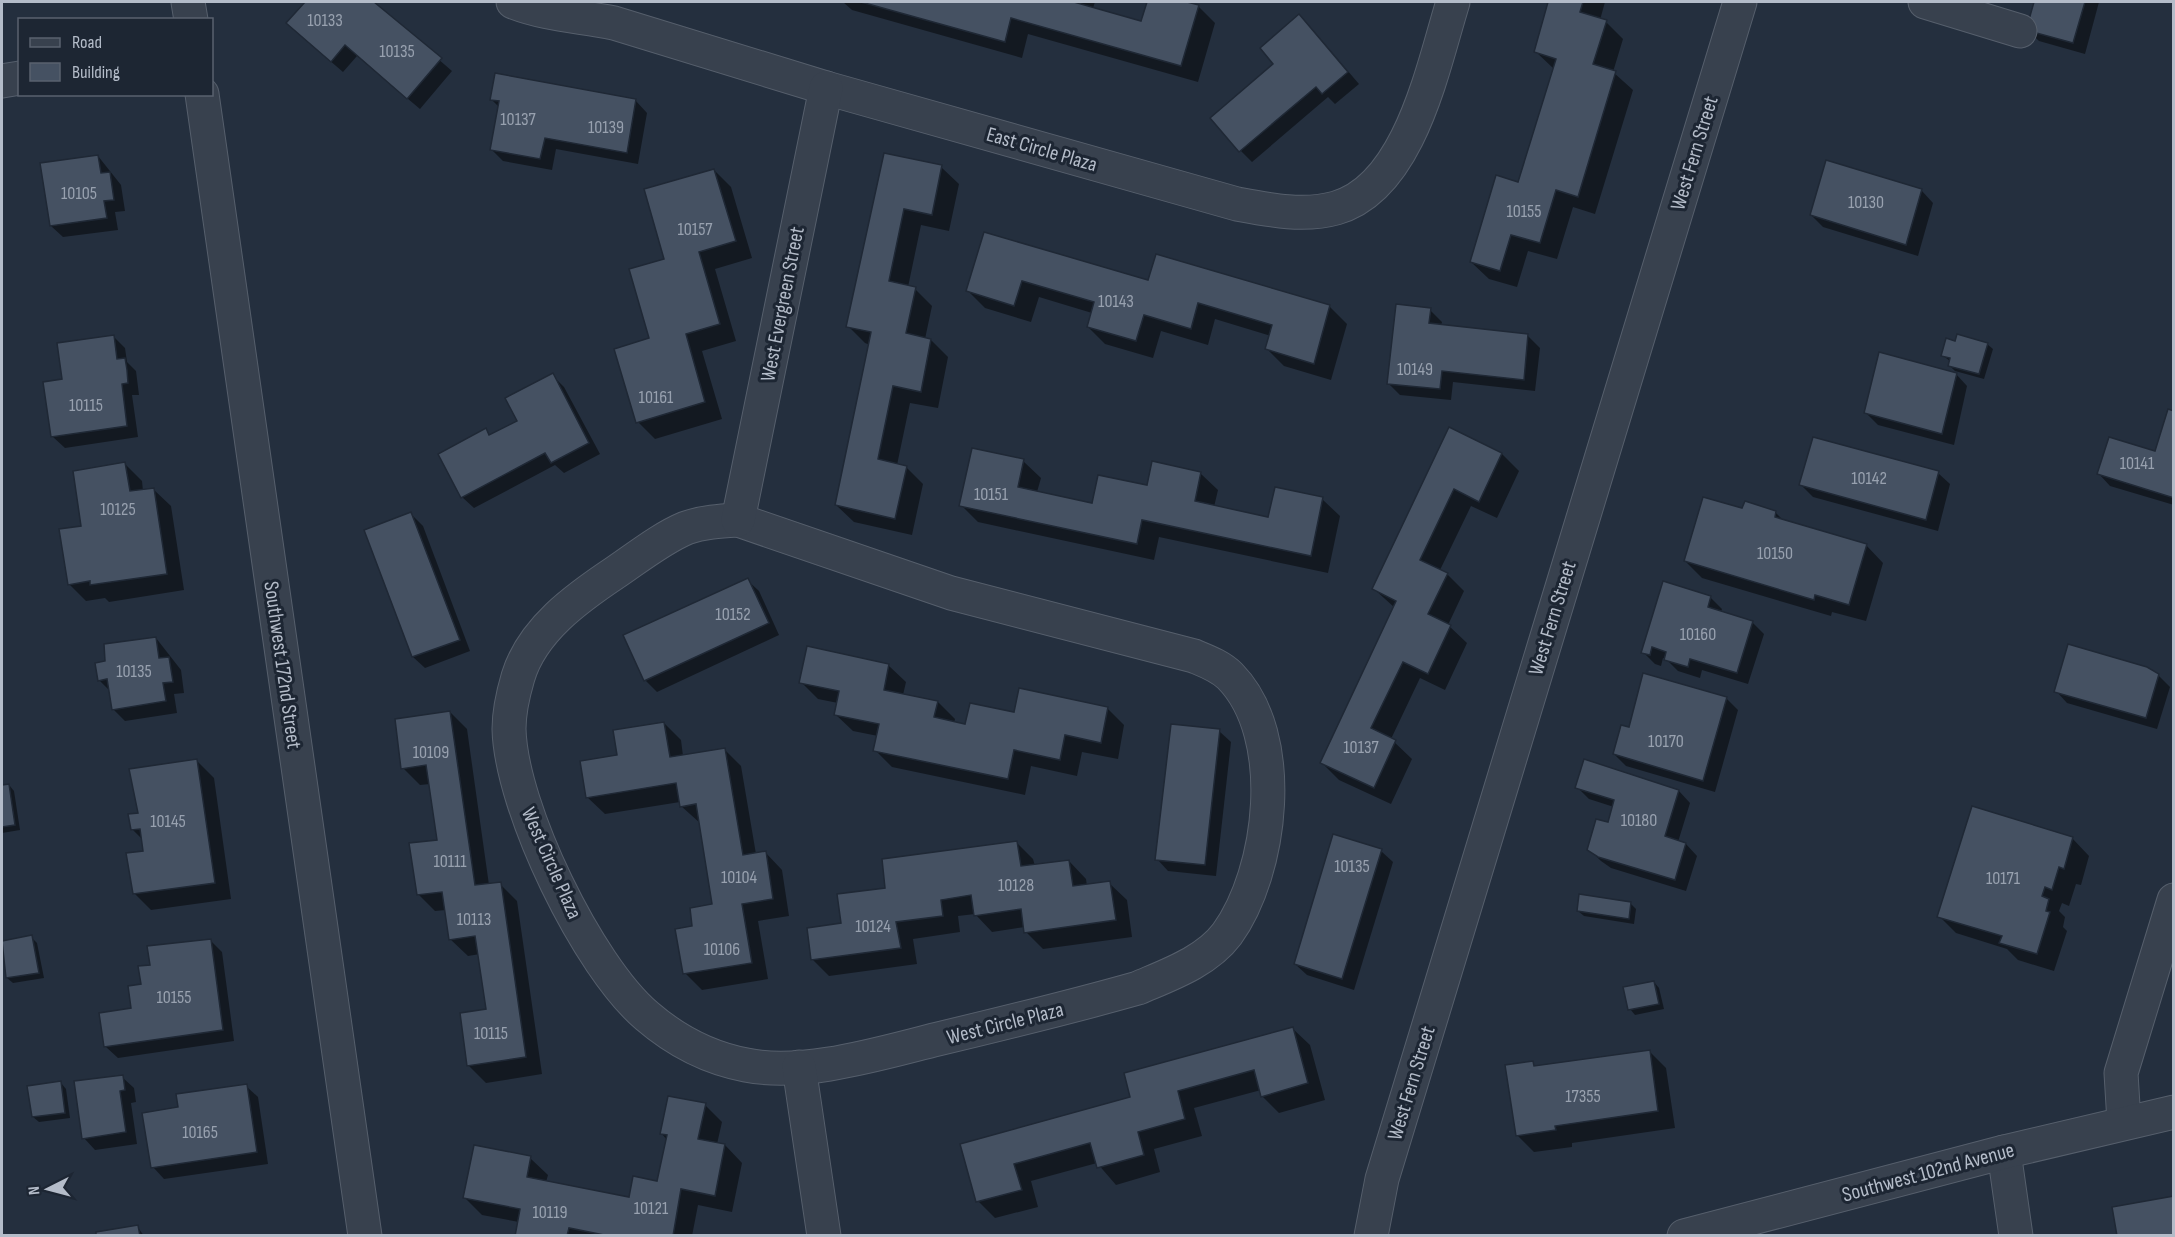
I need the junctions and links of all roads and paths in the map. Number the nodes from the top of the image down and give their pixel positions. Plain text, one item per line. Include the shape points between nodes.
1 (188, 2) edge
2 (513, 2) edge
3 (1453, 2) edge
4 (1740, 2) edge
5 (1925, 2) edge
6 (191, 18) edge
7 (2020, 31) dead end
8 (18, 78) edge
9 (2, 81) edge
10 (826, 88) junction
11 (202, 96) edge
12 (738, 520) junction
13 (2174, 900) edge
14 (799, 1067) junction
15 (2174, 1112) edge
16 (2124, 1122) junction
17 (2004, 1152) junction
18 (365, 1236) edge
19 (824, 1236) edge
20 (1371, 1236) edge
21 (1684, 1236) edge
22 (2016, 1236) edge

1 - 6 street
2 - 10 street, East Circle Plaza via 554,15 614,23
3 - 10 street, East Circle Plaza via 1408,137 1394,160 1365,194 1349,204 1325,210 1291,212 1237,204
4 - 20 street, West Fern Street via 1386,1167
5 - 7 street
8 - 9 street
10 - 12 street, West Evergreen Street
11 - 18 street, Southwest 172nd Street
12 - 14 street, West Circle Plaza via 685,529 592,587 554,620 531,648 518,675 509,729 512,756 558,888 607,973 646,1015 684,1043 719,1059 750,1066
12 - 14 street, West Circle Plaza via 951,593 1157,644 1214,664 1230,676 1258,726 1268,780 1269,804 1252,888 1226,936 1177,972 1087,1003 879,1053
13 - 16 street via 2121,1073
14 - 19 street
15 - 16 street, Southwest 102nd Avenue
16 - 17 street, Southwest 102nd Avenue
17 - 21 street, Southwest 102nd Avenue
17 - 22 street

